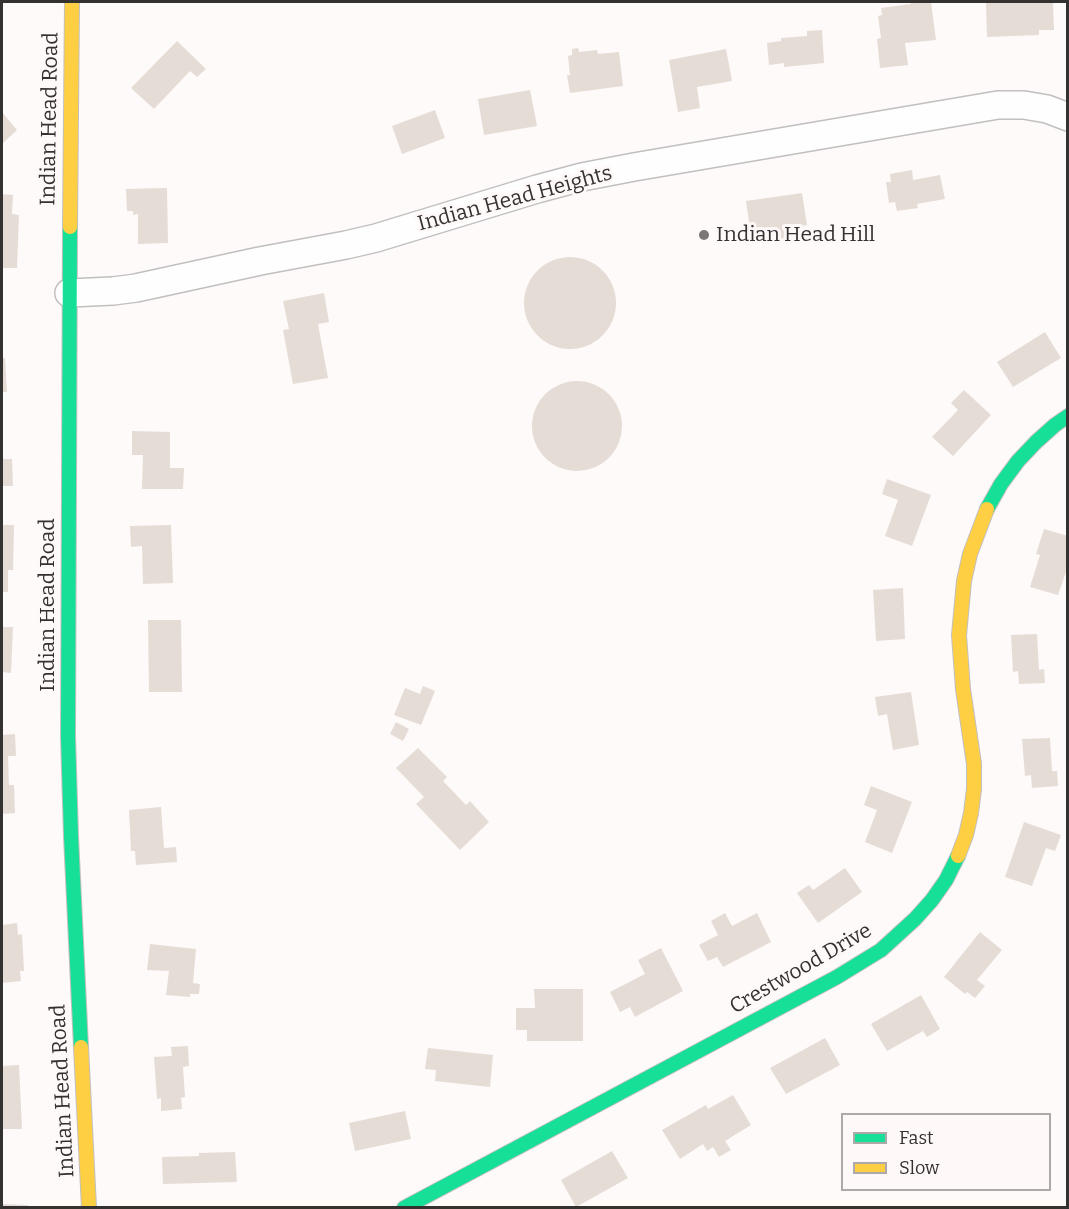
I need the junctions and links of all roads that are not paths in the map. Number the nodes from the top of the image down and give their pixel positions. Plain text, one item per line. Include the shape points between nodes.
1 (72, 2) edge
2 (1068, 117) edge
3 (69, 293) junction
4 (1068, 416) edge
5 (89, 1208) edge
6 (404, 1208) edge

1 - 3 street, Indian Head Road
2 - 3 street, Indian Head Heights via 1024,105 998,105 634,167 537,189 346,245 136,288
3 - 5 street, Indian Head Road via 68,736
4 - 6 street, Crestwood Drive via 1036,442 1001,484 970,554 958,635 974,789 966,835 957,859 926,906 881,950 837,977

